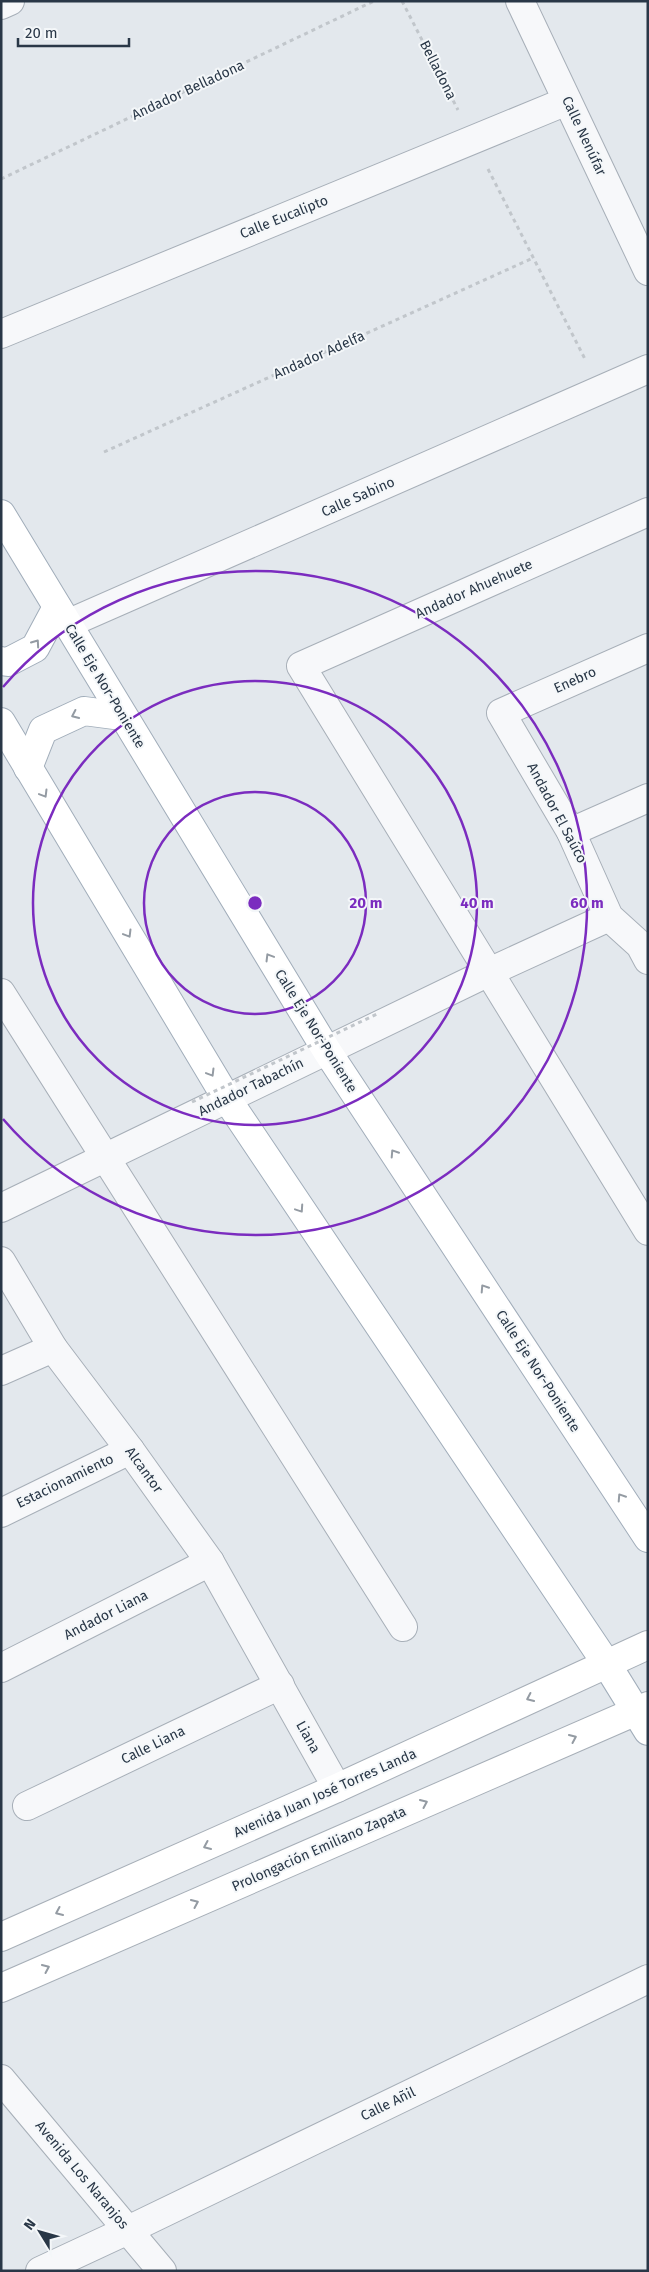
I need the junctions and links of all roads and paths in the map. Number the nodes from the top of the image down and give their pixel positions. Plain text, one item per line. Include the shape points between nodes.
1 (10, 1) edge
2 (374, 1) edge
3 (402, 1) edge
4 (520, 1) edge
5 (1, 5) edge
6 (567, 101) junction
7 (473, 139) junction
8 (1, 179) edge
9 (533, 258) junction
10 (648, 271) edge
11 (1, 334) edge
12 (648, 369) edge
13 (601, 391) junction
14 (104, 452) dead end
15 (648, 512) edge
16 (1, 514) edge
17 (62, 616) junction
18 (648, 648) edge
19 (1, 661) edge
20 (501, 713) joint
21 (122, 716) junction
22 (1, 722) edge
23 (28, 768) junction
24 (648, 798) edge
25 (571, 832) junction
26 (609, 917) junction
27 (645, 949) edge
28 (489, 972) junction
29 (1, 993) edge
30 (377, 1014) dead end
31 (327, 1051) junction
32 (227, 1099) junction
33 (192, 1102) dead end
34 (106, 1157) junction
35 (1, 1208) edge
36 (648, 1231) edge
37 (1, 1261) edge
38 (53, 1348) junction
39 (1, 1371) edge
40 (130, 1450) junction
41 (1, 1513) edge
42 (648, 1538) edge
43 (210, 1562) junction
44 (403, 1627) dead end
45 (648, 1644) edge
46 (606, 1663) junction
47 (1, 1668) edge
48 (280, 1685) junction
49 (644, 1716) edge
50 (337, 1788) junction
51 (27, 1806) dead end
52 (1, 1937) edge
53 (648, 1978) edge
54 (1, 1988) edge
55 (1, 2079) edge
56 (128, 2230) junction
57 (40, 2271) edge
58 (162, 2271) edge

1 - 5 street
2 - 8 path, Andador Belladona
3 - 7 path, Belladona
4 - 6 street, Calle Nenúfar
6 - 7 street, Calle Eucalipto
6 - 10 street, Calle Nenúfar
7 - 9 path
7 - 11 street, Calle Eucalipto
9 - 13 path
9 - 14 path, Andador Adelfa
12 - 13 street, Calle Sabino
13 - 17 street, Calle Sabino
15 - 28 street, Andador Ahuehuete via 300,666
16 - 17 main road, Calle Eje Nor-Poniente
19 -> 17 main road via 8,662 35,648
17 - 21 main road, Calle Eje Nor-Poniente
18 - 20 street, Enebro
20 - 25 street, Andador El Saúco
21 -> 23 main road via 84,711 43,730
31 -> 21 main road, Calle Eje Nor-Poniente
22 - 23 main road
23 -> 32 main road
24 - 25 street
25 - 26 street, Andador El Saúco
26 - 27 street, Andador El Saúco
26 - 28 street, Andador Tabachín
28 - 31 street, Andador Tabachín
28 - 36 street
29 - 34 street
30 - 33 path, bridge
31 - 32 street, Andador Tabachín
42 -> 31 main road, Calle Eje Nor-Poniente
32 - 34 street, Andador Tabachín
32 -> 46 main road
34 - 35 street, Andador Tabachín
34 - 44 street
37 - 38 street, Alcantor
38 - 39 street
38 - 40 street, Alcantor
40 - 41 street, Estacionamiento
40 - 43 street, Alcantor
43 - 47 street, Andador Liana
43 - 48 street, Alcantor
45 - 46 main road, Avenida Juan José Torres Landa
46 - 49 main road
46 -> 50 main road, Avenida Juan José Torres Landa
48 - 50 street, Liana
48 - 51 street, Calle Liana
54 -> 49 main road, Prolongación Emiliano Zapata
50 -> 52 main road, Avenida Juan José Torres Landa
53 - 56 street, Calle Añil
55 - 56 street, Avenida Los Naranjos
56 - 57 street, Calle Añil
56 - 58 street, Avenida Los Naranjos

